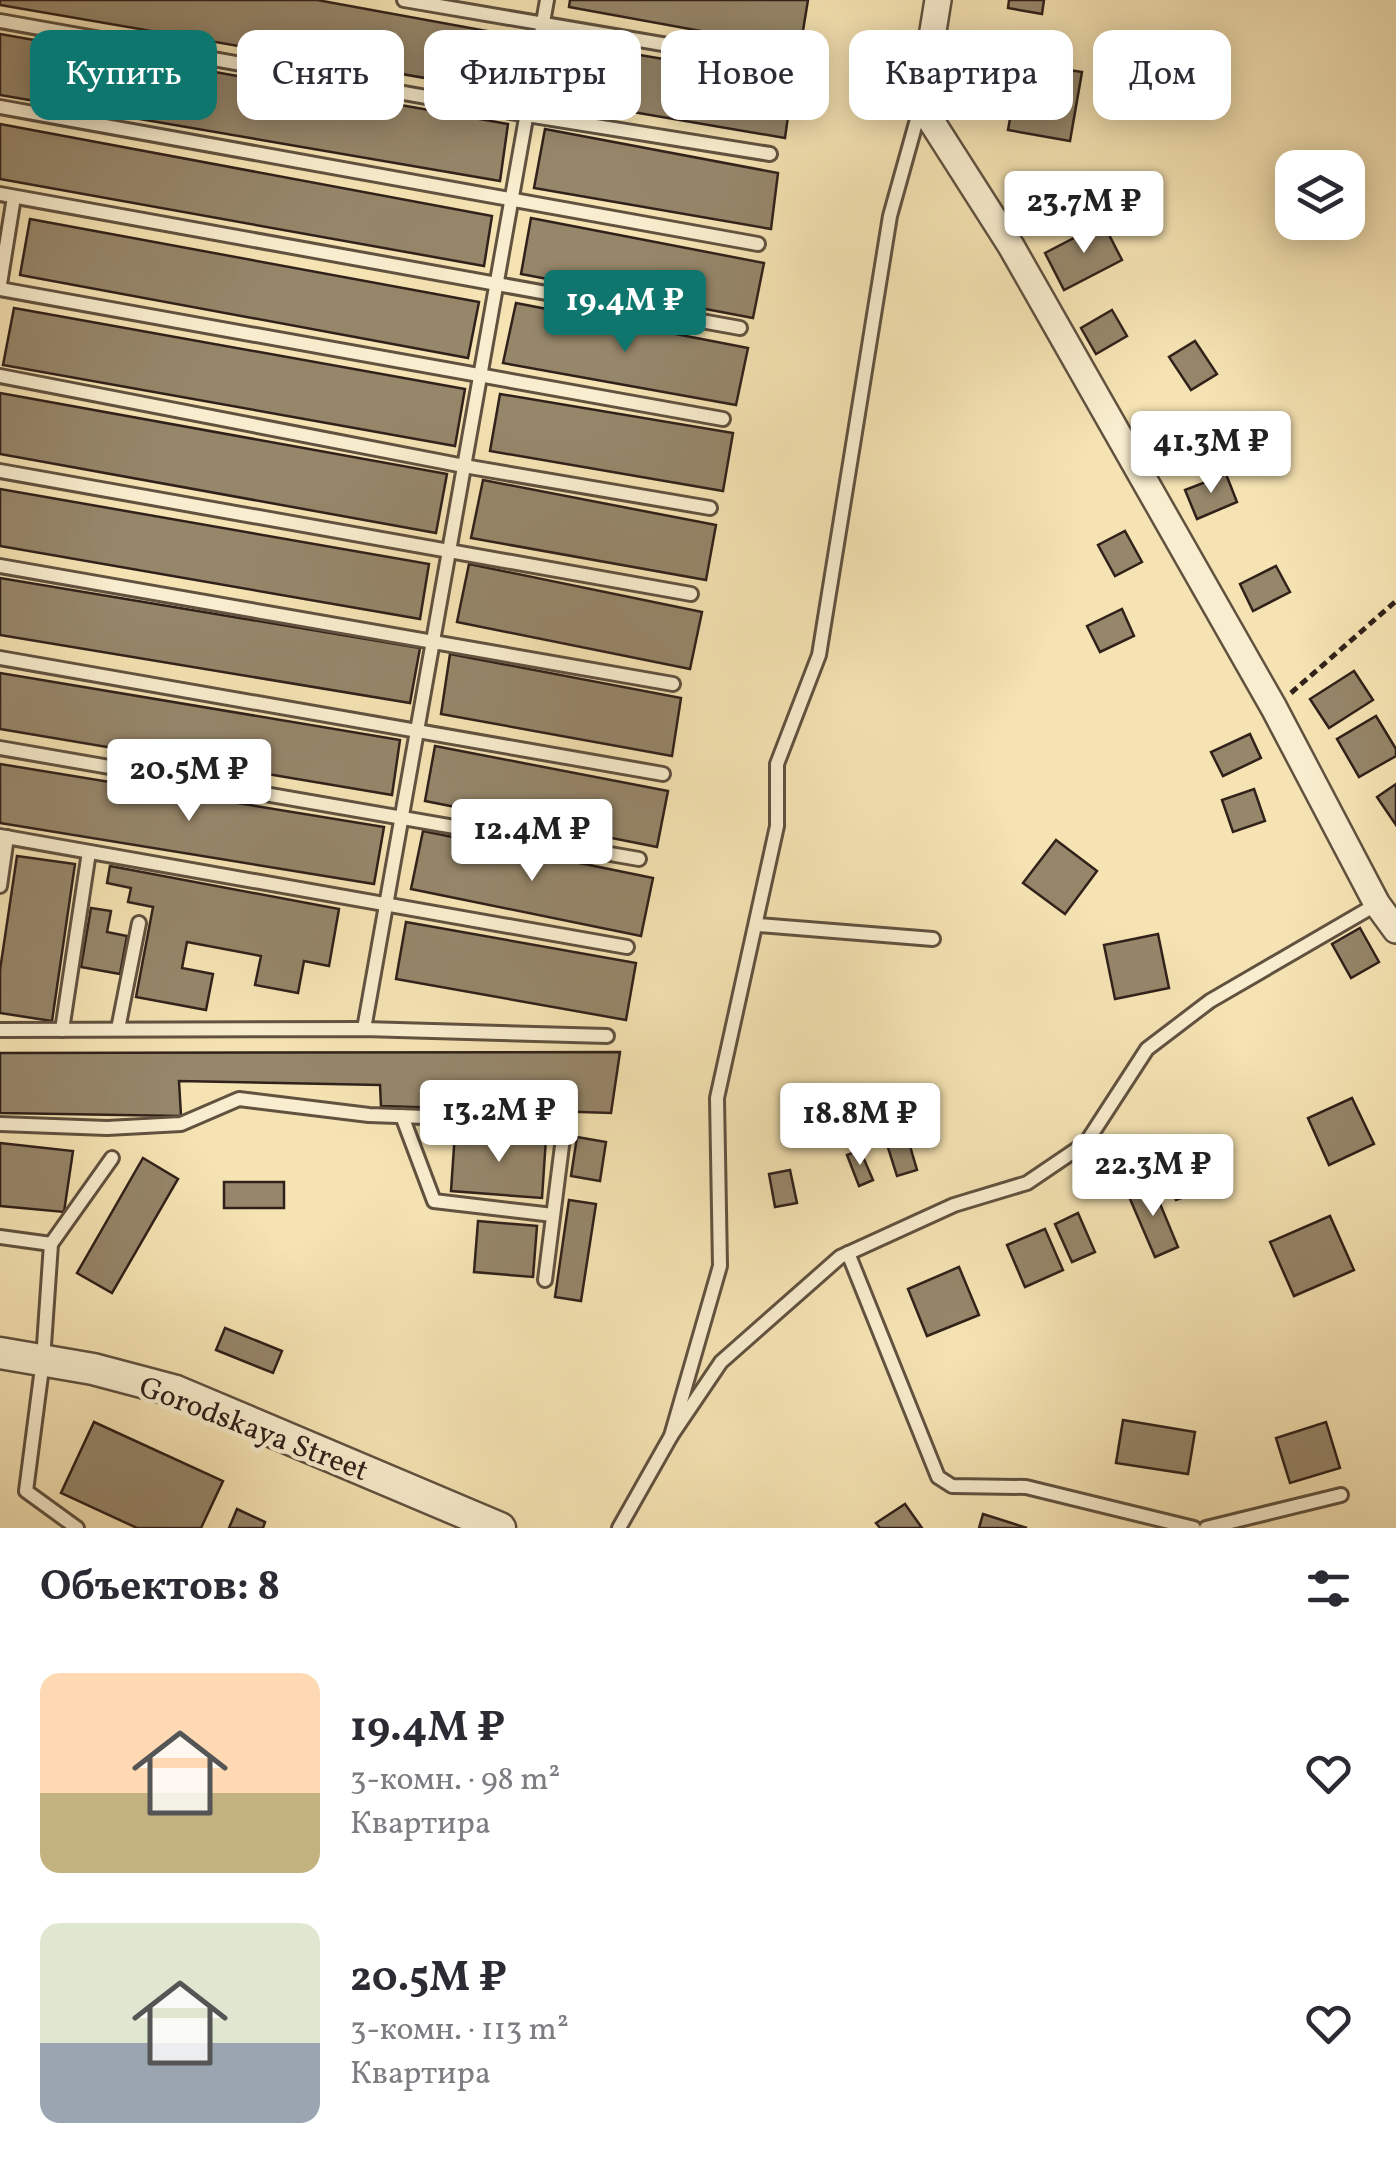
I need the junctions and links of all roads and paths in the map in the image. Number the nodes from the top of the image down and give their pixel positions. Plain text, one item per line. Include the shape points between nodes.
1 (404, 0) edge
2 (548, 0) edge
3 (938, 0) edge
4 (0, 20) edge
5 (543, 24) junction
6 (542, 30) edge
7 (933, 30) edge
8 (661, 44) edge
9 (424, 96) edge
10 (0, 106) edge
11 (526, 120) edge
12 (563, 120) edge
13 (917, 120) edge
14 (931, 120) edge
15 (770, 154) dead end
16 (7, 195) edge
17 (511, 202) junction
18 (758, 244) dead end
19 (497, 284) junction
20 (0, 286) edge
21 (740, 328) dead end
22 (0, 376) edge
23 (480, 377) junction
24 (723, 419) dead end
25 (464, 466) junction
26 (0, 471) edge
27 (710, 508) dead end
28 (449, 551) junction
29 (0, 566) edge
30 (691, 594) dead end
31 (1396, 602) edge
32 (433, 640) junction
33 (0, 658) edge
34 (674, 684) dead end
35 (1274, 708) junction
36 (417, 728) junction
37 (0, 748) edge
38 (664, 774) dead end
39 (402, 815) junction
40 (4, 837) edge
41 (89, 852) junction
42 (639, 859) dead end
43 (0, 886) edge
44 (1377, 904) junction
45 (386, 906) junction
46 (139, 923) dead end
47 (758, 925) junction
48 (1396, 930) edge
49 (933, 939) dead end
50 (627, 948) dead end
51 (118, 1029) junction
52 (364, 1029) junction
53 (0, 1030) edge
54 (62, 1030) junction
55 (607, 1036) dead end
56 (402, 1116) junction
57 (0, 1124) edge
58 (112, 1158) dead end
59 (553, 1215) junction
60 (0, 1237) edge
61 (51, 1244) junction
62 (848, 1254) junction
63 (545, 1280) dead end
64 (0, 1353) edge
65 (43, 1360) junction
66 (671, 1436) junction
67 (1341, 1495) dead end
68 (77, 1528) edge
69 (500, 1528) edge
70 (619, 1528) edge
71 (1194, 1528) edge
72 (1206, 1528) edge

1 - 5 lane
2 - 5 lane
3 - 7 street
4 - 9 lane
5 - 6 lane
5 - 8 lane
10 - 17 lane
11 - 17 lane
12 - 15 lane
13 - 47 lane via 890,216 819,655 777,764 778,826
14 - 35 street via 1012,246
16 - 19 lane
16 - 20 lane
17 - 18 lane
17 - 19 lane
19 - 21 lane
19 - 23 lane
20 - 23 lane
22 - 25 lane
23 - 24 lane
23 - 25 lane
25 - 27 lane
25 - 28 lane
26 - 28 lane
28 - 30 lane
28 - 32 lane
29 - 32 lane
31 - 35 path
32 - 34 lane
32 - 36 lane
33 - 36 lane
35 - 44 street
36 - 38 lane
36 - 39 lane
37 - 39 lane
39 - 42 lane
39 - 45 lane
40 - 41 lane
40 - 43 lane
41 - 45 lane
41 - 54 lane
44 - 48 street
44 - 62 lane via 1210,1002 1147,1049 1086,1143 1028,1183 954,1204
45 - 50 lane
45 - 52 lane
46 - 51 lane
47 - 49 lane
47 - 66 lane via 717,1098 720,1266
51 - 52 lane
51 - 54 lane
52 - 55 lane
53 - 54 lane
56 - 57 lane via 239,1099 181,1124
56 - 59 lane via 434,1201
56 - 59 lane via 565,1122
58 - 61 lane
59 - 63 lane
60 - 61 lane
61 - 65 lane
62 - 66 lane via 722,1362
62 - 71 lane via 938,1476 952,1486 1026,1487
64 - 65 street, Gorodskaya Street
65 - 68 lane via 26,1491
65 - 69 street, Gorodskaya Street via 176,1391
66 - 70 lane
67 - 72 lane

